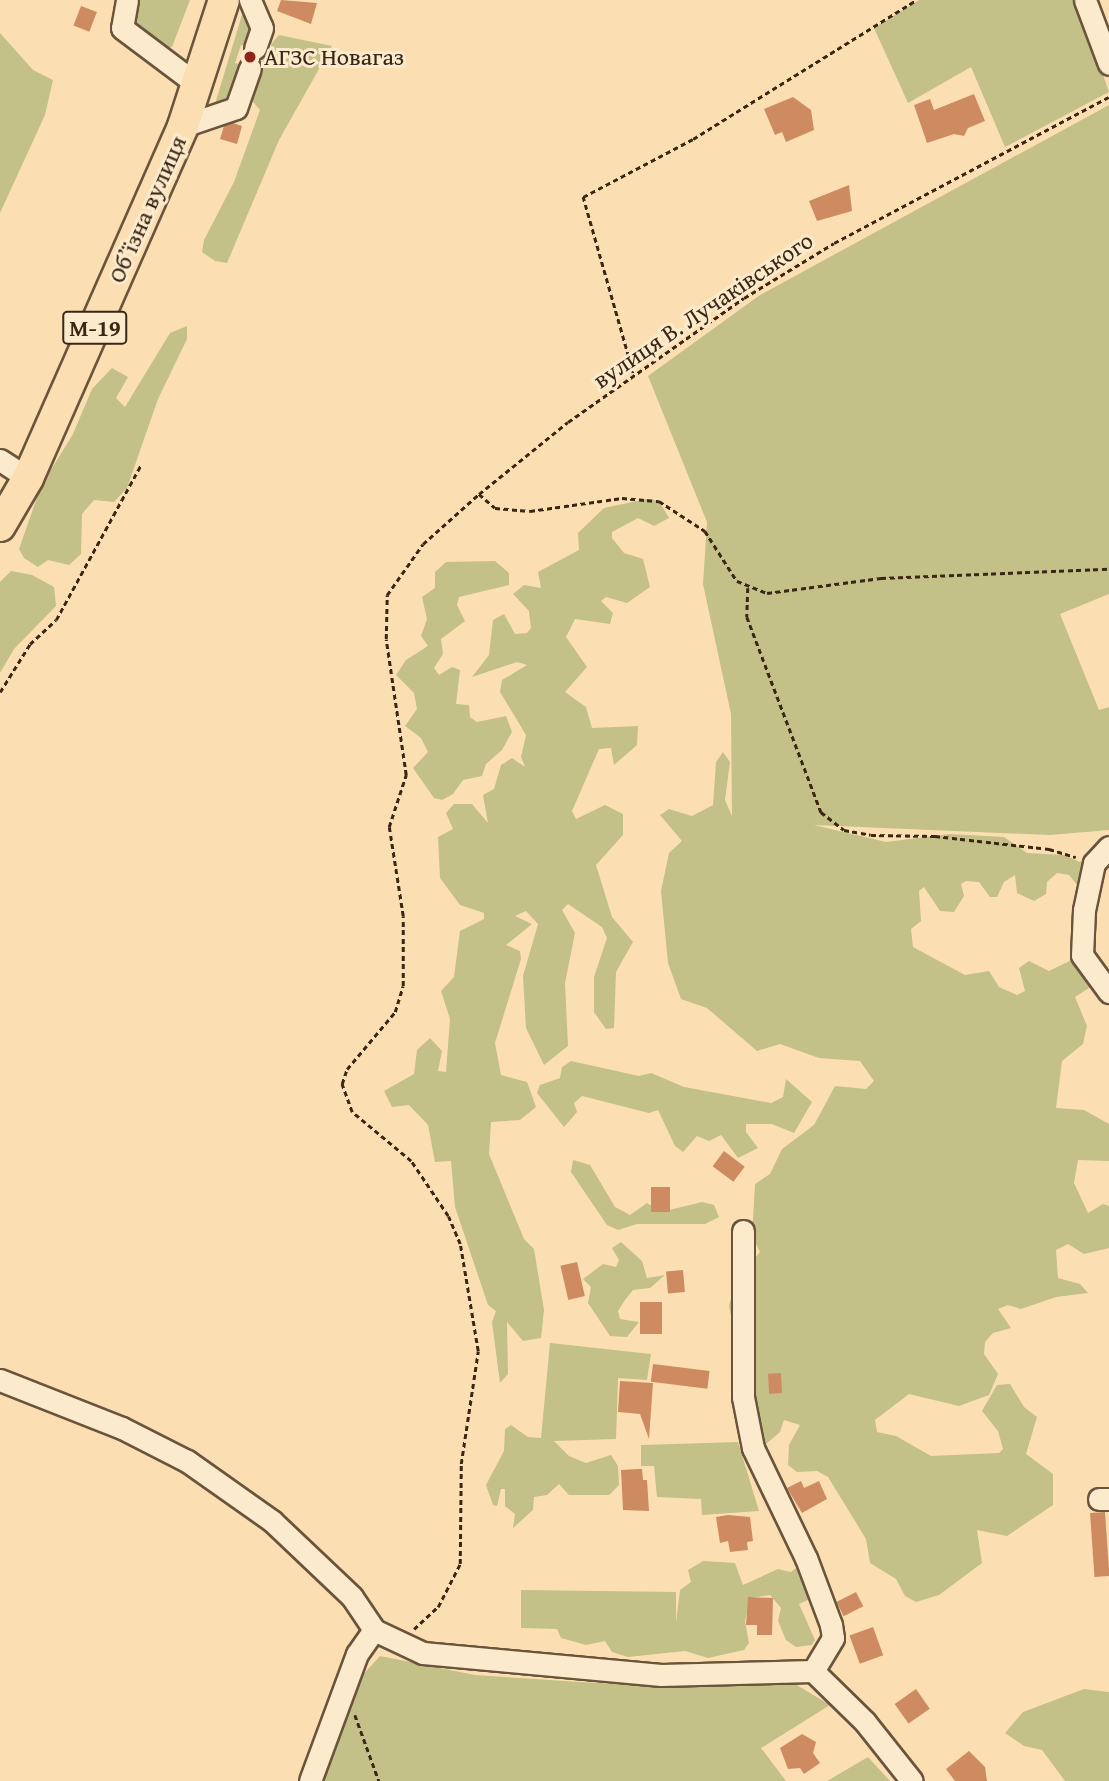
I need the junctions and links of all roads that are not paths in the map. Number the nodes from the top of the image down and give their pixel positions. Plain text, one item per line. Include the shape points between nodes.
1 (127, 0) edge
2 (224, 0) edge
3 (250, 0) edge
4 (1085, 0) edge
5 (1109, 64) edge
6 (198, 85) junction
7 (183, 126) junction
8 (0, 460) edge
9 (28, 478) junction
10 (0, 526) edge
11 (1109, 847) edge
12 (1109, 992) edge
13 (743, 1231) dead end
14 (0, 1380) edge
15 (374, 1630) junction
16 (813, 1671) junction
17 (310, 1781) edge
18 (912, 1781) edge

1 - 6 street via 122,28
2 - 6 highway, Обʼїзна вулиця / М-19
3 - 7 street via 262,28 236,108
4 - 5 street
6 - 7 highway, Обʼїзна вулиця / М-19
7 - 9 highway, Обʼїзна вулиця / М-19
8 - 9 street
9 - 10 highway, Обʼїзна вулиця / М-19
11 - 12 street via 1094,863 1084,910 1082,955
13 - 16 street via 743,1397 753,1448 806,1558 831,1625 834,1638
14 - 15 street via 122,1428 227,1487 272,1521 352,1597
15 - 16 street via 423,1653 461,1658 661,1675
15 - 17 street via 357,1654
16 - 18 street via 865,1722

